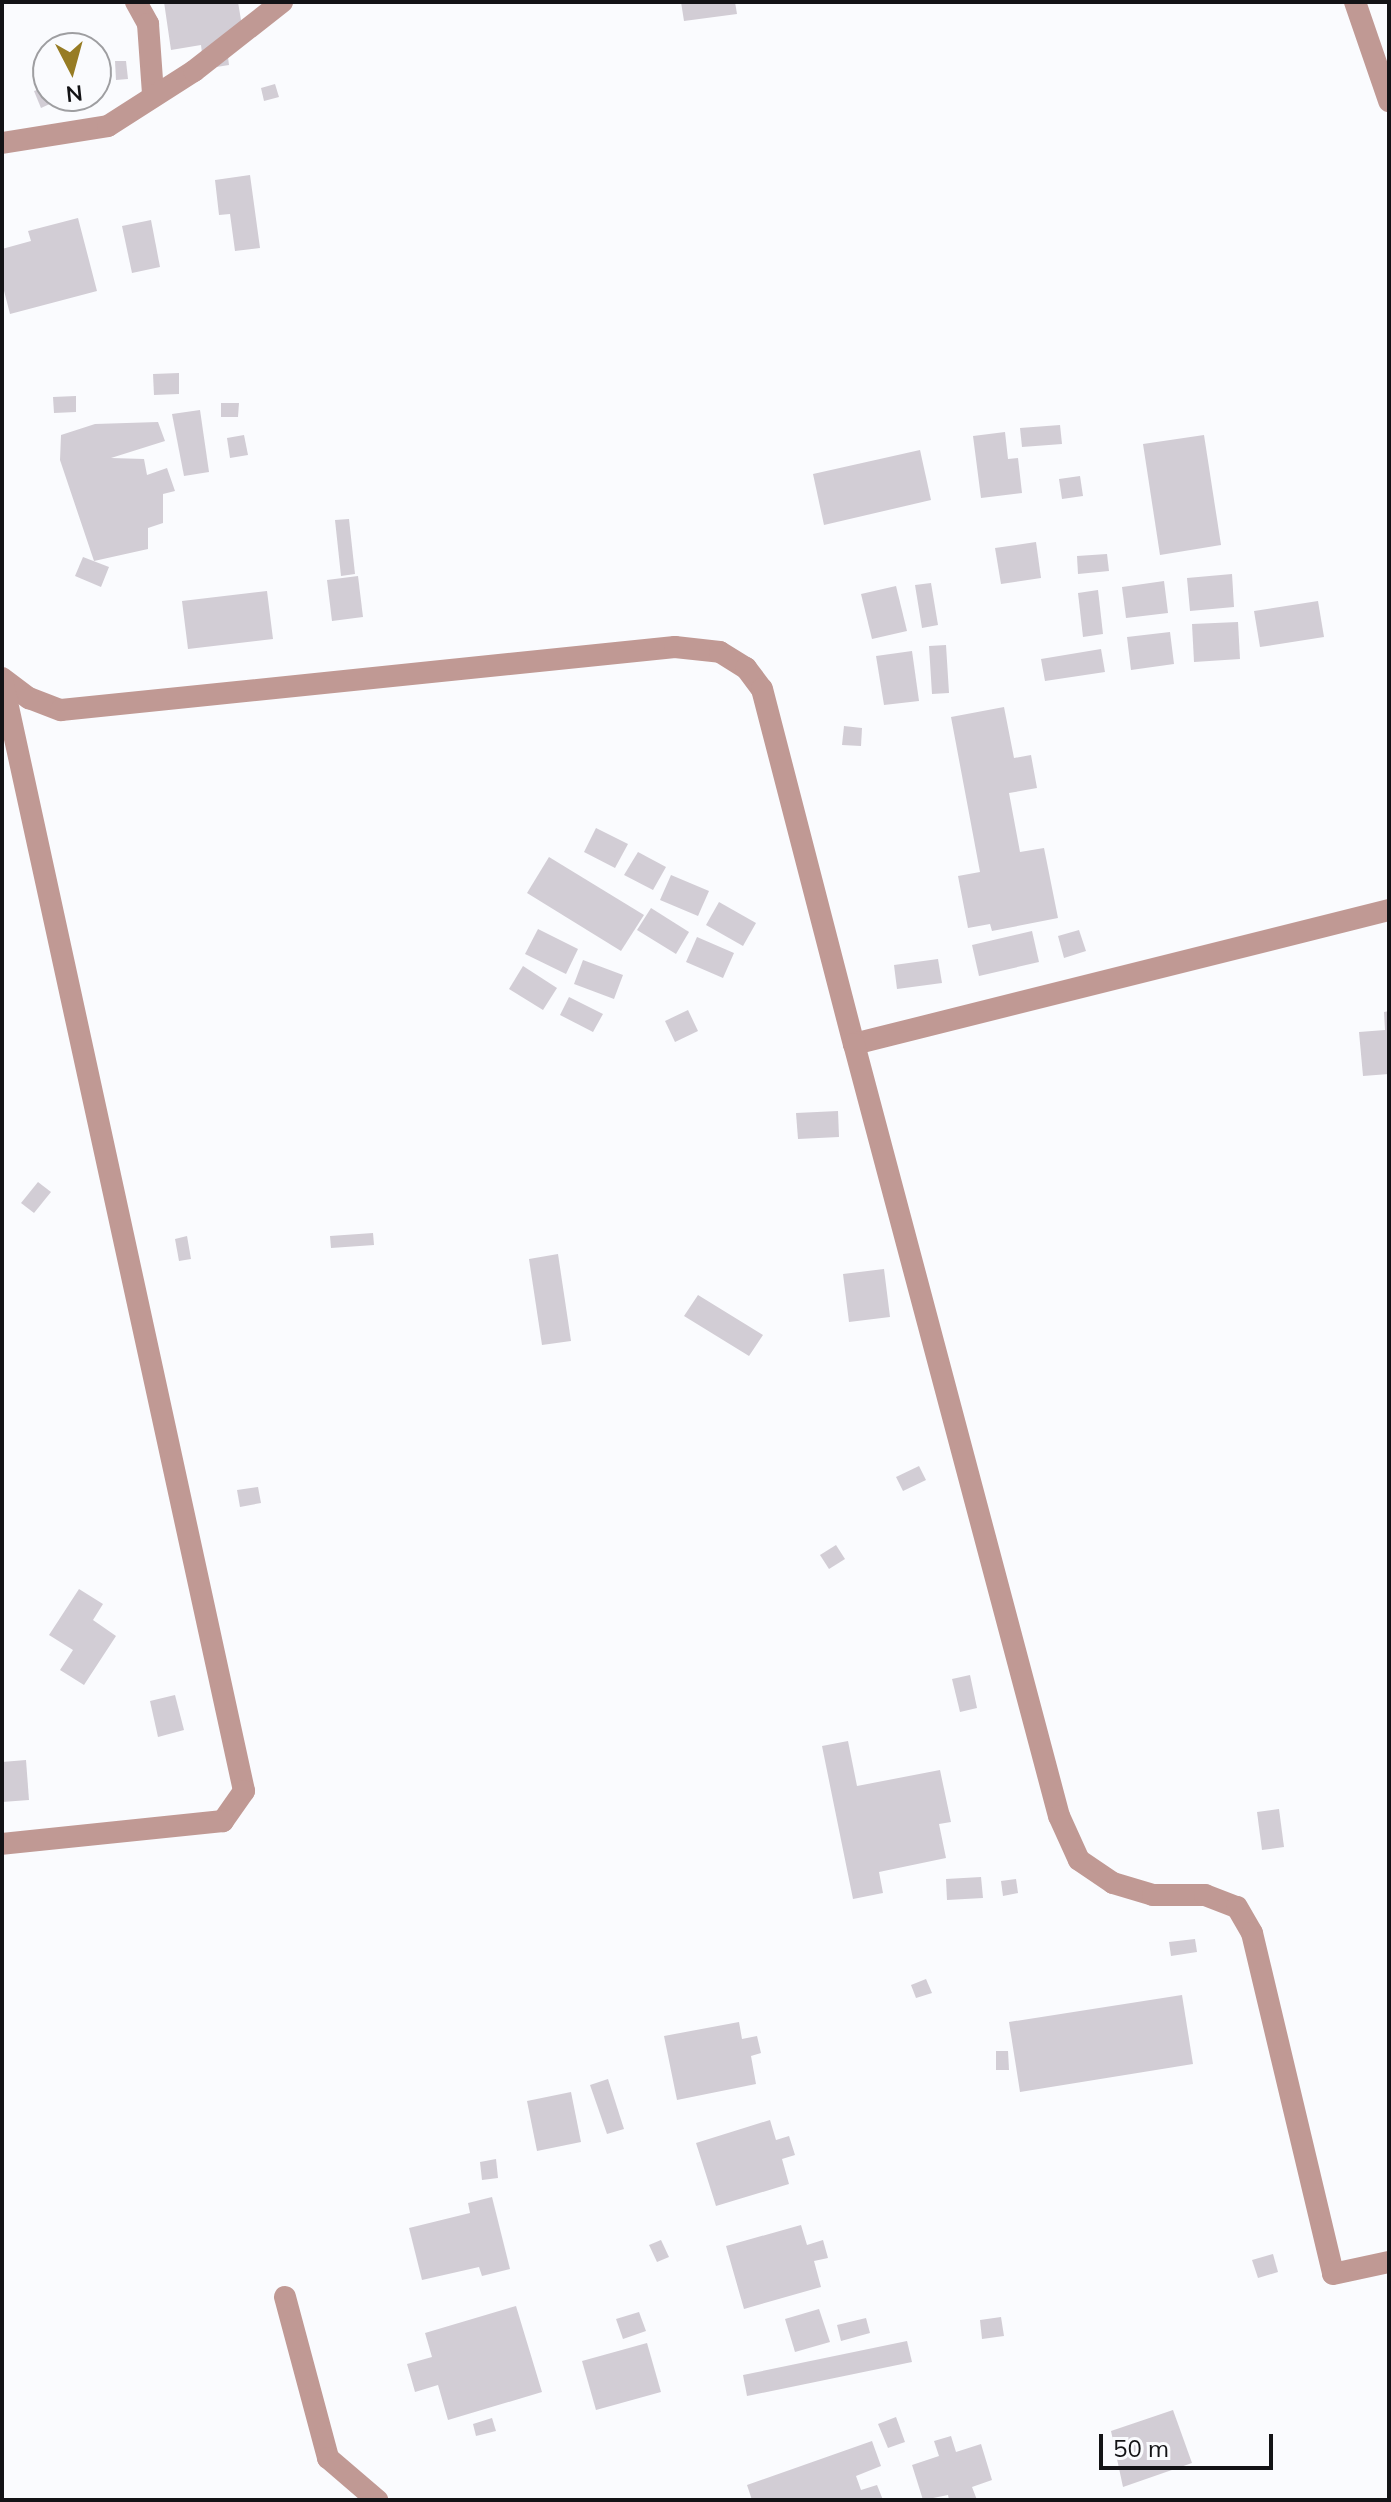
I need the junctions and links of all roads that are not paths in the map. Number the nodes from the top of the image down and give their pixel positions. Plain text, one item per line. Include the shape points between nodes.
1 (136, 2) edge
2 (282, 2) edge
3 (1355, 2) edge
4 (153, 94) junction
5 (1389, 101) edge
6 (2, 143) edge
7 (2, 679) edge
8 (1389, 910) edge
9 (854, 1044) junction
10 (2, 1844) edge
11 (1389, 2262) edge
12 (285, 2297) dead end
13 (377, 2500) edge

1 - 4 street via 148,24
2 - 4 street via 194,71
3 - 5 street
4 - 6 street via 108,126
7 - 9 street via 29,698 61,710 675,647 720,652 746,668 762,689
7 - 10 street via 244,1791 223,1821
8 - 9 street
9 - 11 street via 1059,1816 1079,1860 1113,1883 1153,1895 1205,1895 1237,1907 1252,1933 1333,2274
12 - 13 street via 328,2458

